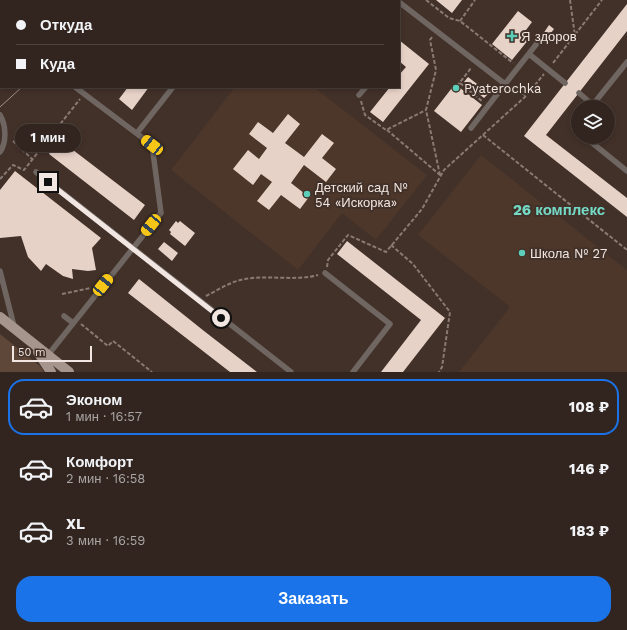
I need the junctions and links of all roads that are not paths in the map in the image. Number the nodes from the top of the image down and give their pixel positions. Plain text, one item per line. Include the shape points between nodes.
1 (400, 3) edge
2 (542, 37) dead end
3 (529, 54) junction
4 (627, 62) edge
5 (506, 83) junction
6 (565, 83) dead end
7 (76, 88) edge
8 (172, 88) edge
9 (365, 88) edge
10 (579, 93) dead end
11 (359, 95) road end
12 (586, 100) edge
13 (597, 100) edge
14 (0, 115) edge
15 (471, 128) dead end
16 (137, 133) junction
17 (594, 144) edge
18 (0, 152) edge
19 (627, 170) edge
20 (36, 172) dead end
21 (132, 249) junction
22 (0, 271) edge
23 (325, 273) road end
24 (64, 316) dead end
25 (0, 317) edge
26 (74, 321) junction
27 (14, 328) junction
28 (29, 340) junction
29 (48, 355) junction
30 (51, 372) edge
31 (69, 372) edge
32 (290, 372) edge
33 (353, 372) edge

1 - 5 lane
2 - 3 lane
3 - 5 lane
3 - 6 lane
4 - 13 lane
5 - 15 lane
7 - 16 lane
8 - 16 lane
9 - 11 lane
10 - 12 lane
14 - 18 lane via 4,120 5,134
16 - 21 lane via 152,145 161,213
17 - 19 lane
20 - 21 lane
21 - 26 lane
21 - 32 lane
22 - 27 lane
23 - 33 lane via 390,324
24 - 26 lane
25 - 27 main road
26 - 29 lane
27 - 28 main road
28 - 29 main road
28 - 30 main road
29 - 31 main road

